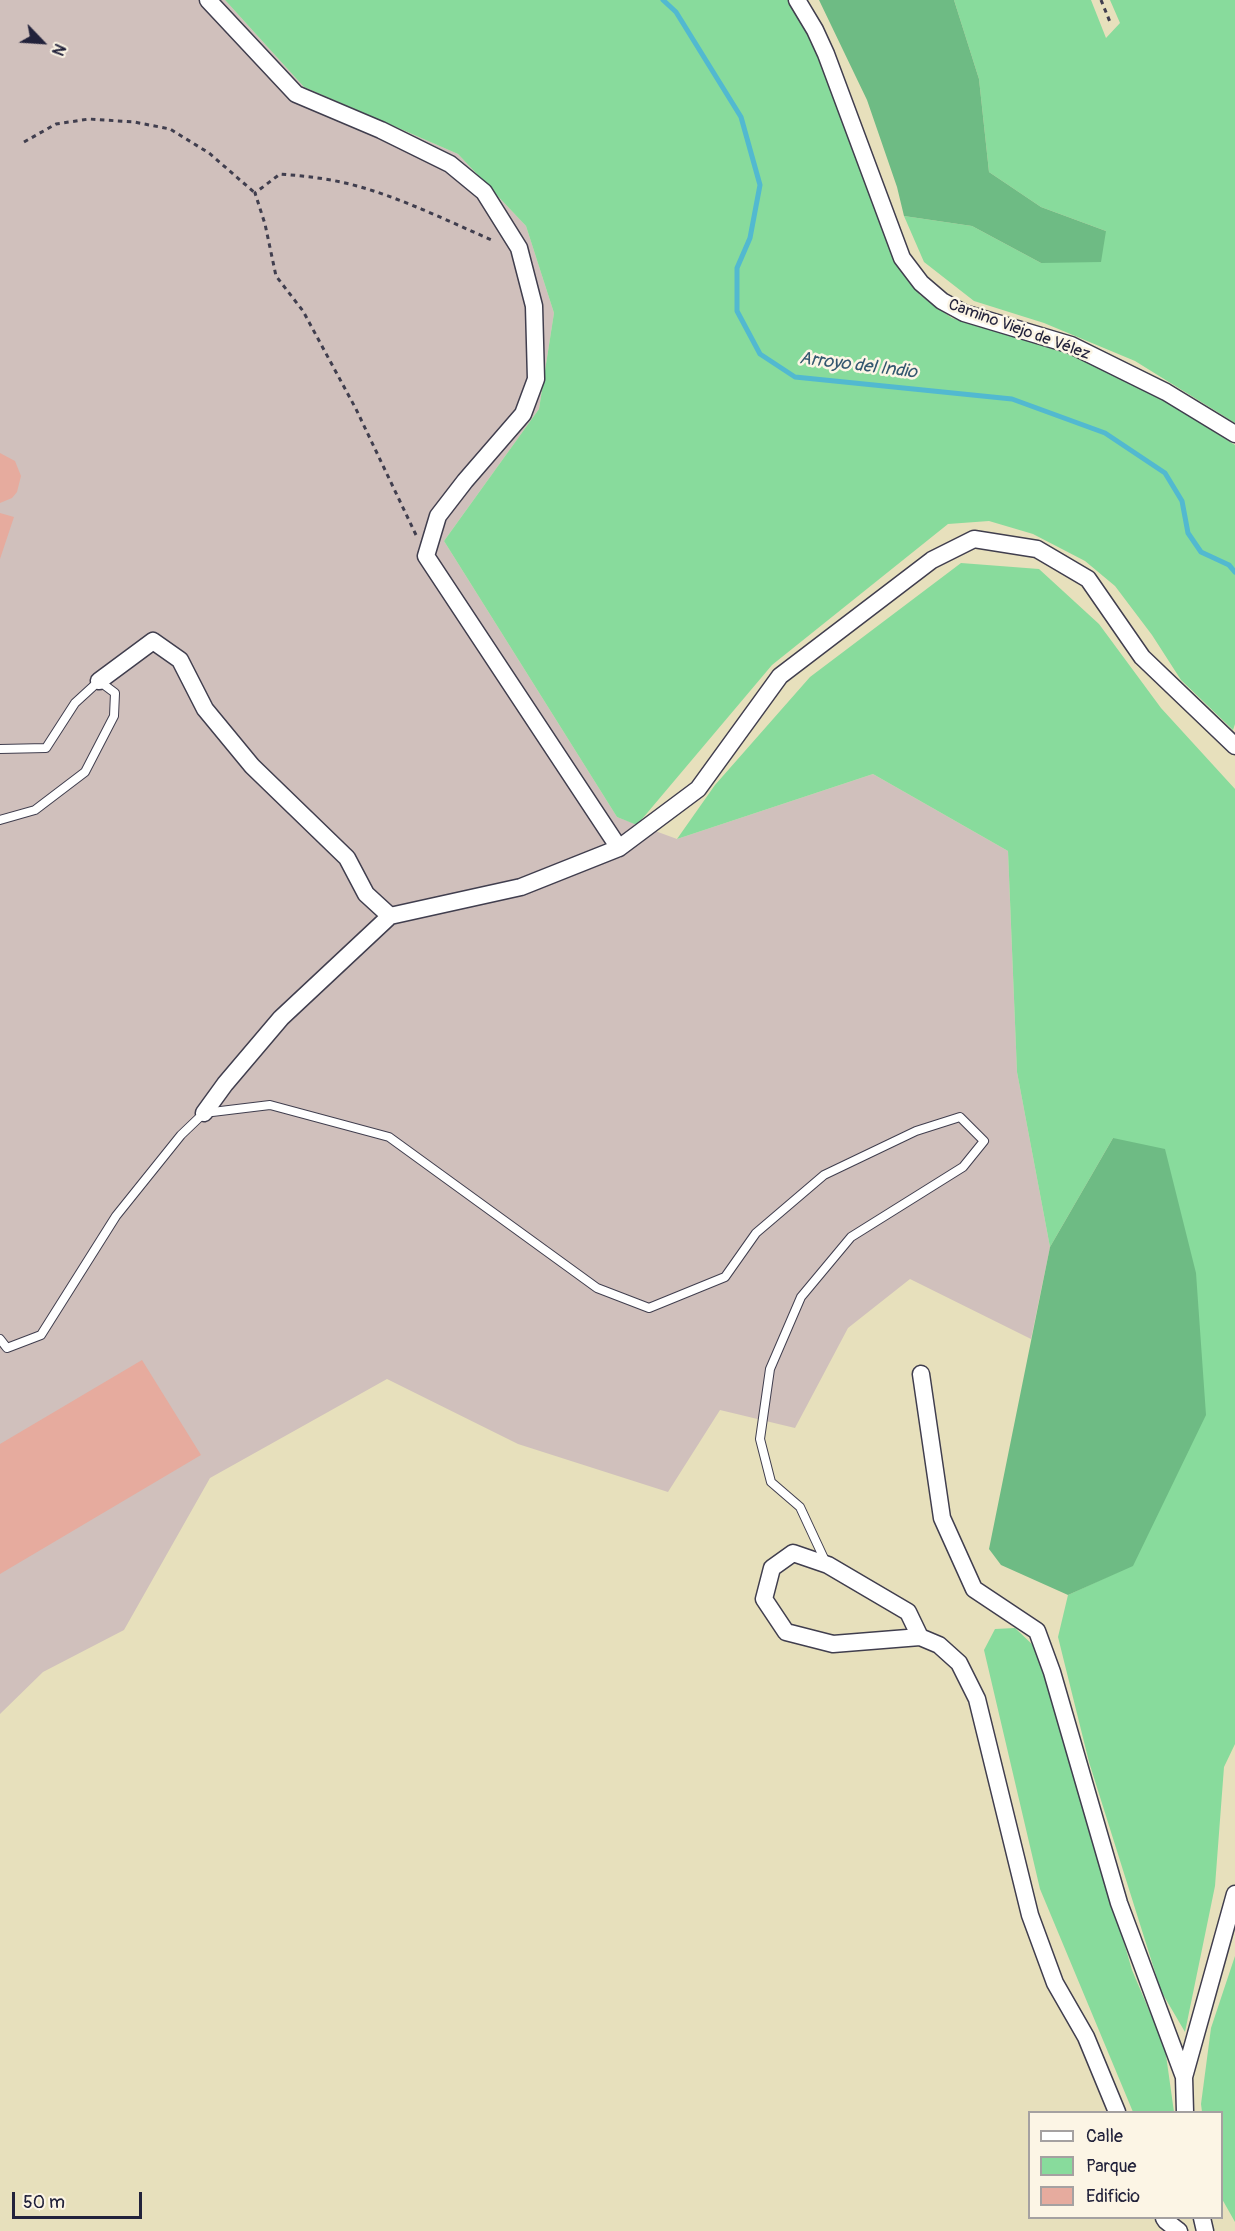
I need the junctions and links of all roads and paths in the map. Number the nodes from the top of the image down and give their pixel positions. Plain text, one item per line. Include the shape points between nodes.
1 (208, 0) edge
2 (797, 0) edge
3 (1101, 0) edge
4 (1110, 22) dead end
5 (24, 142) dead end
6 (255, 193) junction
7 (519, 248) junction
8 (1235, 434) edge
9 (426, 556) junction
10 (99, 681) junction
11 (1235, 746) edge
12 (0, 749) edge
13 (0, 820) edge
14 (619, 848) junction
15 (390, 916) junction
16 (204, 1113) junction
17 (0, 1340) edge
18 (3, 1350) edge
19 (921, 1374) dead end
20 (828, 1565) junction
21 (920, 1637) junction
22 (1235, 1894) edge
23 (1184, 2077) junction
24 (1117, 2111) edge
25 (1185, 2111) edge
26 (1165, 2219) edge
27 (1179, 2231) edge

1 - 7 street via 296,94 450,164 484,192
2 - 8 street, Camino Viejo de Vélez via 826,54 902,258 921,283 964,313 1071,345 1166,392
3 - 4 path
5 - 6 path via 56,124 89,119 170,129 209,153
6 - 7 path via 280,174 311,176 358,186
6 - 9 path via 276,276 303,311 356,409
7 - 9 street via 534,306 536,379 523,414 438,516
9 - 14 street
10 - 12 lane via 75,703 46,748
10 - 13 lane via 115,693 114,716 85,772 35,810
10 - 15 street via 153,641 180,660 206,709 252,766 347,858 366,894
11 - 14 street via 1142,657 1088,579 1037,549 974,539 932,561 780,676 698,789
14 - 15 street via 521,887
15 - 16 street via 281,1018
16 - 18 lane via 181,1135 116,1216 41,1335
16 - 20 lane via 270,1105 389,1137 597,1288 649,1308 725,1277 756,1233 824,1175 916,1131 960,1117 984,1141 963,1167 851,1237 801,1297 770,1369 760,1439 771,1482 800,1507
17 - 18 lane
19 - 23 street via 942,1518 974,1588 1037,1631 1119,1903
20 - 21 street via 908,1612
20 - 21 street via 793,1553 772,1568 764,1599 786,1632 833,1644
21 - 24 street via 939,1645 959,1663 977,1699 1030,1916 1055,1983 1086,2037
22 - 23 street
23 - 25 street
26 - 27 street

